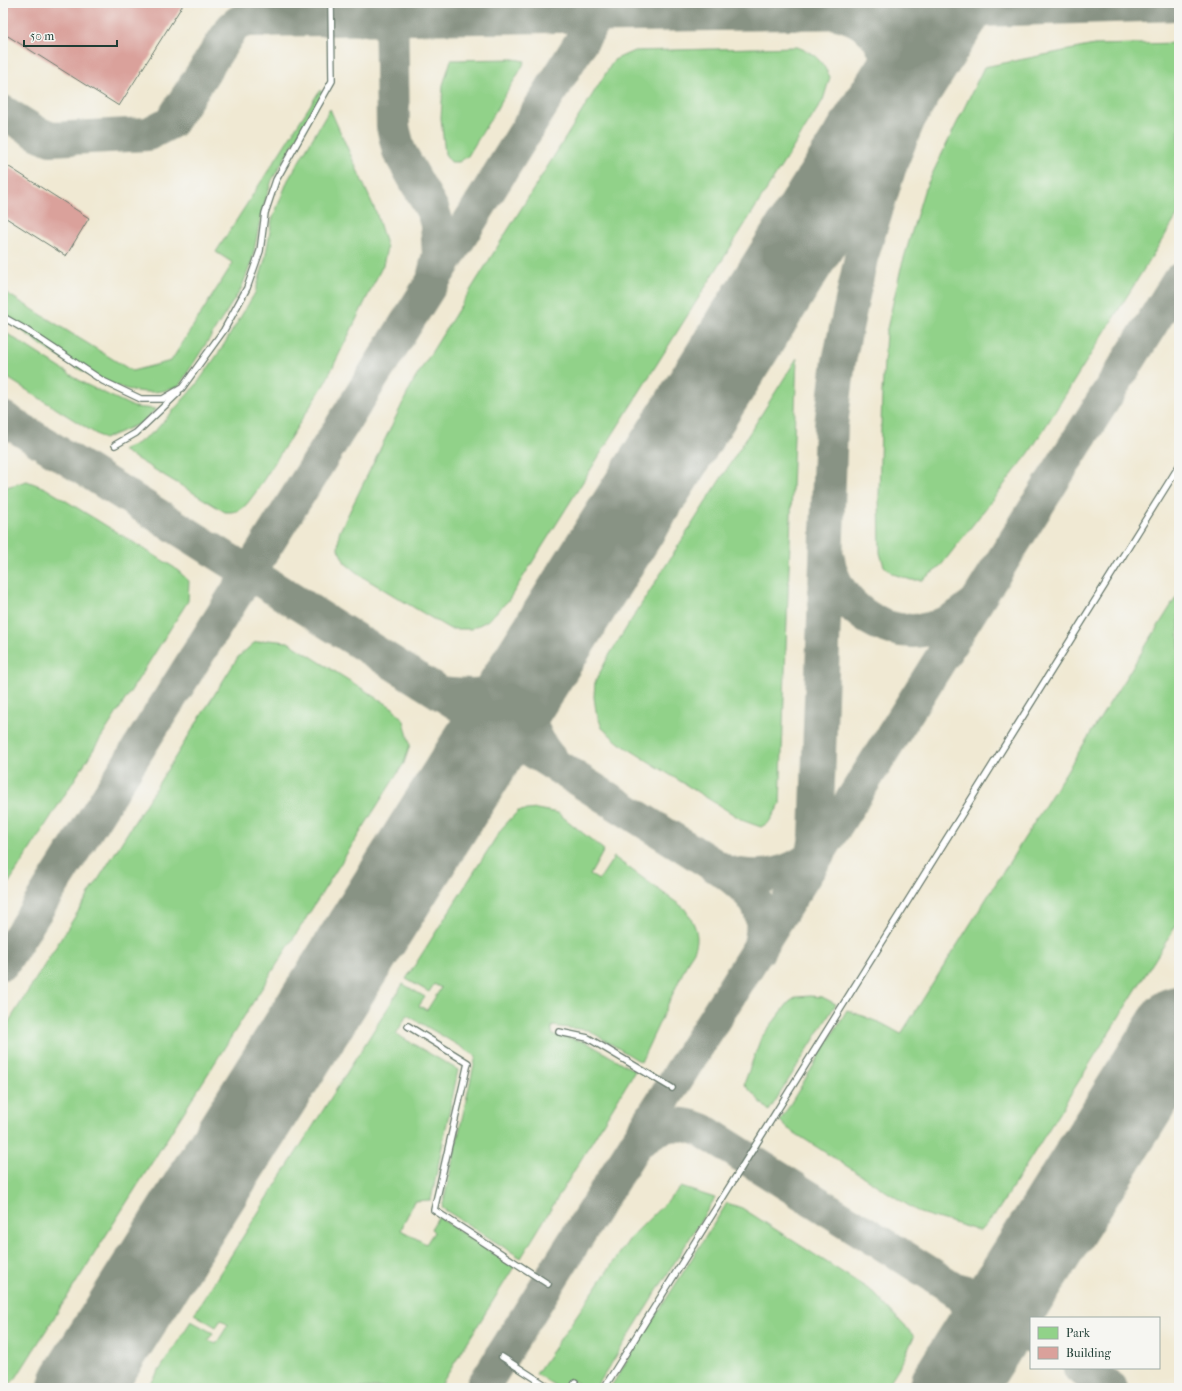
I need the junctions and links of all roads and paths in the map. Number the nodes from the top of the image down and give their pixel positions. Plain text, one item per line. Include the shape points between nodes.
1 (331, 3) edge
2 (3, 317) edge
3 (182, 388) junction
4 (115, 445) dead end
5 (1179, 466) edge
6 (408, 1026) dead end
7 (559, 1032) dead end
8 (672, 1088) dead end
9 (548, 1284) dead end
10 (502, 1358) dead end
11 (550, 1388) edge
12 (604, 1388) edge

1 - 3 lane via 332,81 276,180 265,213 260,251 247,288 224,330
2 - 3 lane via 103,381 141,399 163,399
3 - 4 lane via 136,433
5 - 12 lane
6 - 9 lane via 468,1063 434,1210
7 - 8 lane via 588,1038
10 - 11 lane

